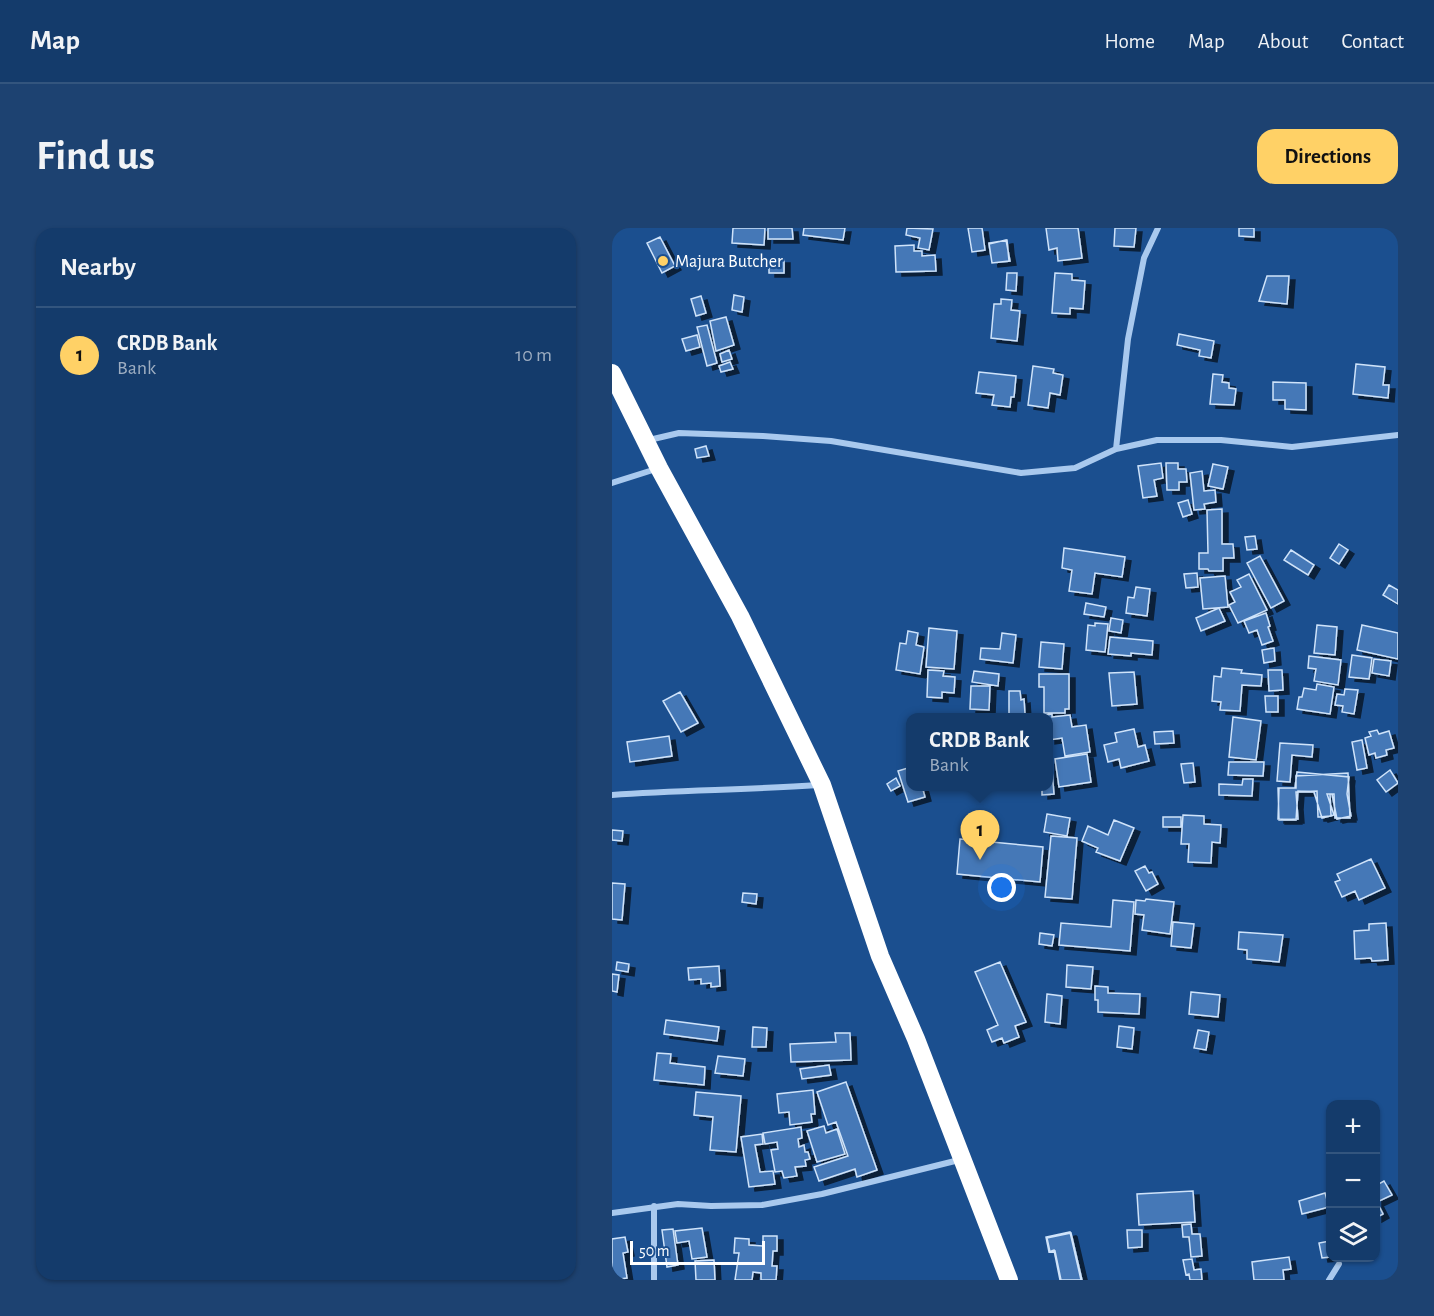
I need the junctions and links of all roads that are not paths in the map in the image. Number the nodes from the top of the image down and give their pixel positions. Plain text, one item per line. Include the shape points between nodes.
1 (1158, 228) edge
2 (612, 373) edge
3 (1398, 435) edge
4 (646, 441) junction
5 (1116, 449) junction
6 (659, 468) junction
7 (612, 483) edge
8 (822, 785) junction
9 (612, 795) edge
10 (962, 1159) junction
11 (654, 1206) junction
12 (612, 1213) edge
13 (1339, 1264) dead end
14 (654, 1280) edge
15 (1009, 1280) edge
16 (1329, 1280) edge

1 - 5 street via 1144,258 1128,339
2 - 4 highway
3 - 5 street via 1292,447 1221,440 1156,440
4 - 5 street via 679,433 763,435 831,441 1021,472 1075,468
4 - 6 highway
6 - 7 street
6 - 8 highway via 740,616
8 - 9 street
8 - 10 highway via 880,956
10 - 11 street via 762,1205
10 - 15 highway
11 - 12 street
11 - 14 street
13 - 16 street

